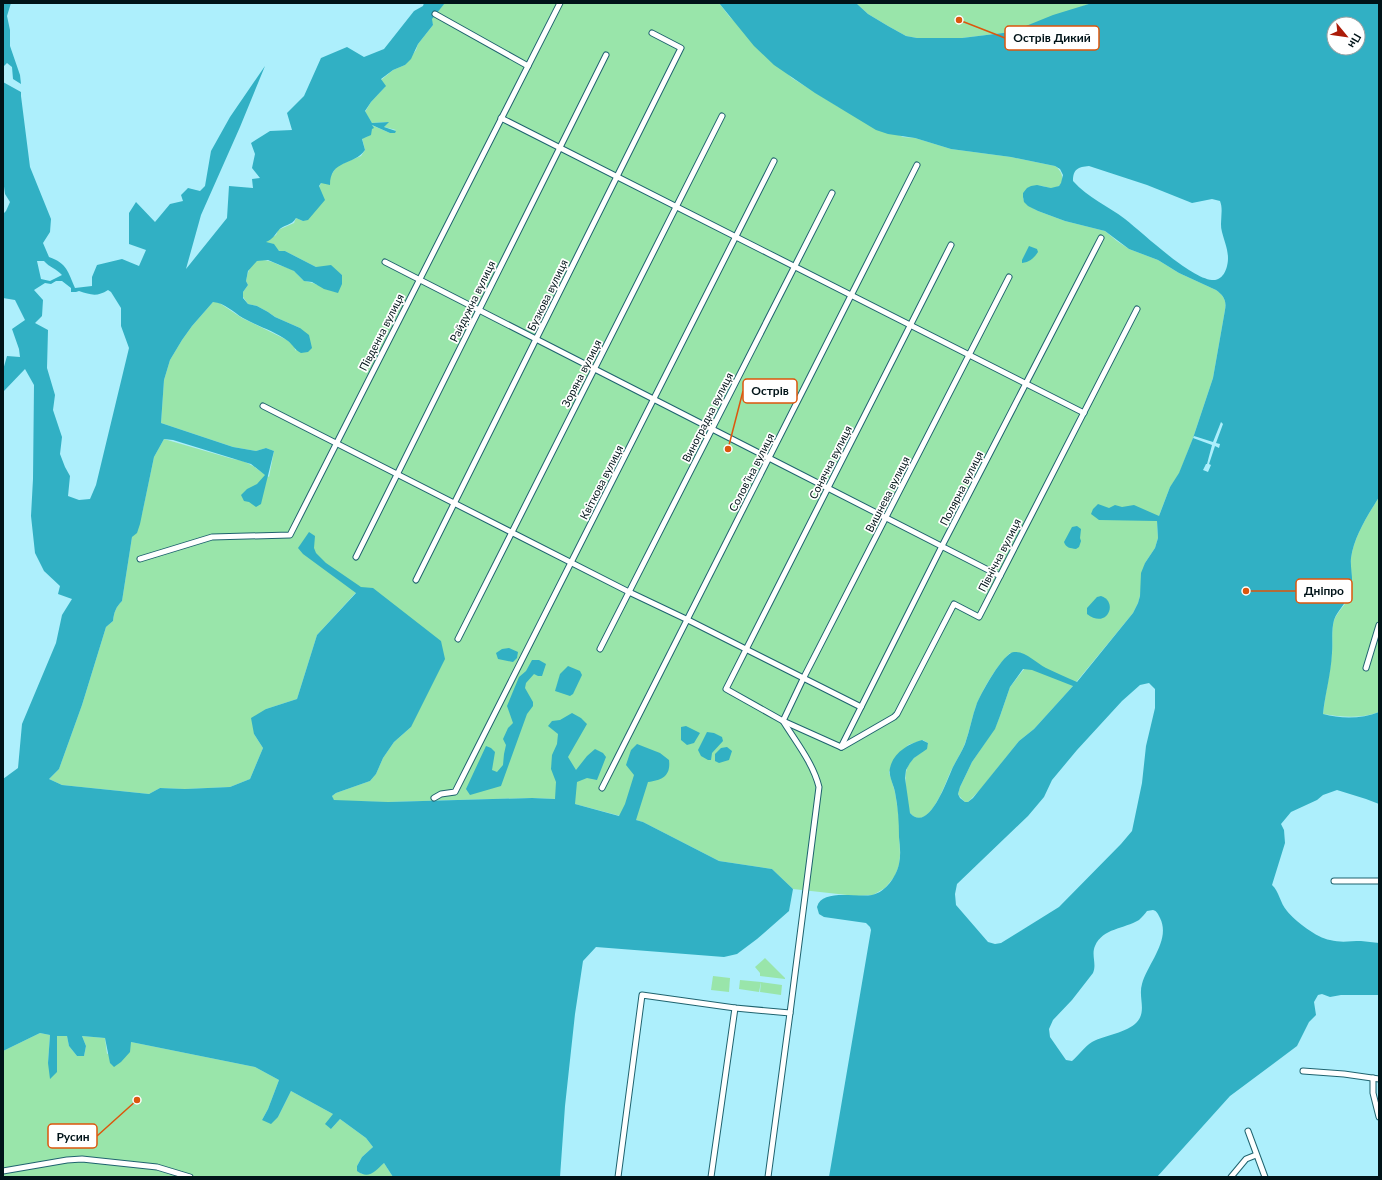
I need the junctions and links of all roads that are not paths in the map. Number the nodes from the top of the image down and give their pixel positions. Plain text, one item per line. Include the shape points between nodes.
1 (560, 3) edge
2 (435, 14) dead end
3 (652, 33) dead end
4 (606, 55) dead end
5 (528, 66) junction
6 (722, 116) dead end
7 (501, 118) junction
8 (560, 148) junction
9 (774, 161) dead end
10 (917, 165) dead end
11 (617, 177) junction
12 (832, 193) dead end
13 (676, 207) junction
14 (736, 237) junction
15 (1101, 238) dead end
16 (951, 245) dead end
17 (385, 262) dead end
18 (795, 267) junction
19 (1009, 277) dead end
20 (420, 280) junction
21 (851, 295) junction
22 (1138, 309) dead end
23 (479, 310) junction
24 (911, 325) junction
25 (536, 339) junction
26 (970, 355) junction
27 (594, 369) junction
28 (1026, 384) junction
29 (654, 399) junction
30 (263, 406) dead end
31 (1084, 413) junction
32 (712, 429) junction
33 (336, 443) junction
34 (769, 458) junction
35 (397, 474) junction
36 (828, 488) junction
37 (454, 503) junction
38 (886, 518) junction
39 (512, 532) junction
40 (942, 546) junction
41 (356, 557) dead end
42 (140, 559) dead end
43 (571, 562) junction
44 (1000, 576) junction
45 (416, 580) dead end
46 (629, 592) junction
47 (688, 620) junction
48 (1379, 625) edge
49 (458, 639) dead end
50 (600, 649) dead end
51 (745, 650) junction
52 (1366, 668) dead end
53 (803, 679) junction
54 (860, 707) junction
55 (783, 721) junction
56 (841, 747) junction
57 (602, 788) dead end
58 (434, 798) dead end
59 (1379, 880) edge
60 (1334, 881) dead end
61 (735, 1008) junction
62 (790, 1013) junction
63 (1303, 1071) dead end
64 (1376, 1079) edge
65 (1379, 1117) edge
66 (1248, 1131) dead end
67 (1256, 1155) junction
68 (3, 1171) edge
69 (190, 1177) edge
70 (618, 1177) edge
71 (711, 1177) edge
72 (768, 1177) edge
73 (1231, 1177) edge
74 (1265, 1177) edge

1 - 5 street, Південна вулиця
2 - 5 street
3 - 11 street, Бузкова вулиця via 681,48
4 - 8 street, Райдужна вулиця
5 - 7 street, Південна вулиця
6 - 13 street, Зоряна вулиця
7 - 8 street
7 - 20 street, Південна вулиця
8 - 11 street
8 - 23 street, Райдужна вулиця
9 - 14 street, Квіткова вулиця
10 - 21 street, Соловʼїна вулиця
11 - 13 street
11 - 25 street, Бузкова вулиця
12 - 18 street, Виноградна вулиця
13 - 14 street
13 - 27 street, Зоряна вулиця
14 - 18 street
14 - 29 street, Квіткова вулиця
15 - 28 street, Полярна вулиця
16 - 24 street, Сонячна вулиця
17 - 20 street
18 - 21 street
18 - 32 street, Виноградна вулиця
19 - 26 street, Вишнева вулиця
20 - 23 street
20 - 33 street, Південна вулиця
21 - 24 street
21 - 34 street, Соловʼїна вулиця
22 - 31 street, Північна вулиця
23 - 25 street
23 - 35 street, Райдужна вулиця
24 - 26 street
24 - 36 street, Сонячна вулиця
25 - 27 street
25 - 37 street, Бузкова вулиця
26 - 28 street
26 - 38 street, Вишнева вулиця
27 - 29 street
27 - 39 street, Зоряна вулиця
28 - 31 street
28 - 40 street, Полярна вулиця
29 - 32 street
29 - 43 street, Квіткова вулиця
30 - 33 street
31 - 44 street, Північна вулиця
32 - 34 street
32 - 46 street, Виноградна вулиця
33 - 35 street
33 - 42 street, Південна вулиця via 290,534 212,537
34 - 36 street
34 - 47 street, Соловʼїна вулиця
35 - 37 street
35 - 41 street, Райдужна вулиця
36 - 38 street
36 - 51 street, Сонячна вулиця
37 - 39 street
37 - 45 street, Бузкова вулиця
38 - 40 street
38 - 53 street, Вишнева вулиця
39 - 43 street
39 - 49 street, Зоряна вулиця
40 - 44 street
40 - 54 street, Полярна вулиця
43 - 46 street
43 - 58 street, Квіткова вулиця via 455,792
44 - 56 street, Північна вулиця via 979,617 954,604 897,714
46 - 47 street
46 - 50 street, Виноградна вулиця
47 - 51 street
47 - 57 street, Соловʼїна вулиця
48 - 52 street
51 - 53 street
51 - 55 street, Сонячна вулиця via 726,689
53 - 54 street
53 - 55 street, Вишнева вулиця
54 - 56 street, Полярна вулиця
55 - 56 street
55 - 62 street via 809,762 819,787
59 - 60 street
61 - 62 street
61 - 70 street via 642,995
61 - 71 street
62 - 72 street
63 - 64 street
64 - 65 street via 1373,1093
66 - 67 street
67 - 73 street via 1246,1159
67 - 74 street
68 - 69 street via 82,1159 157,1167

